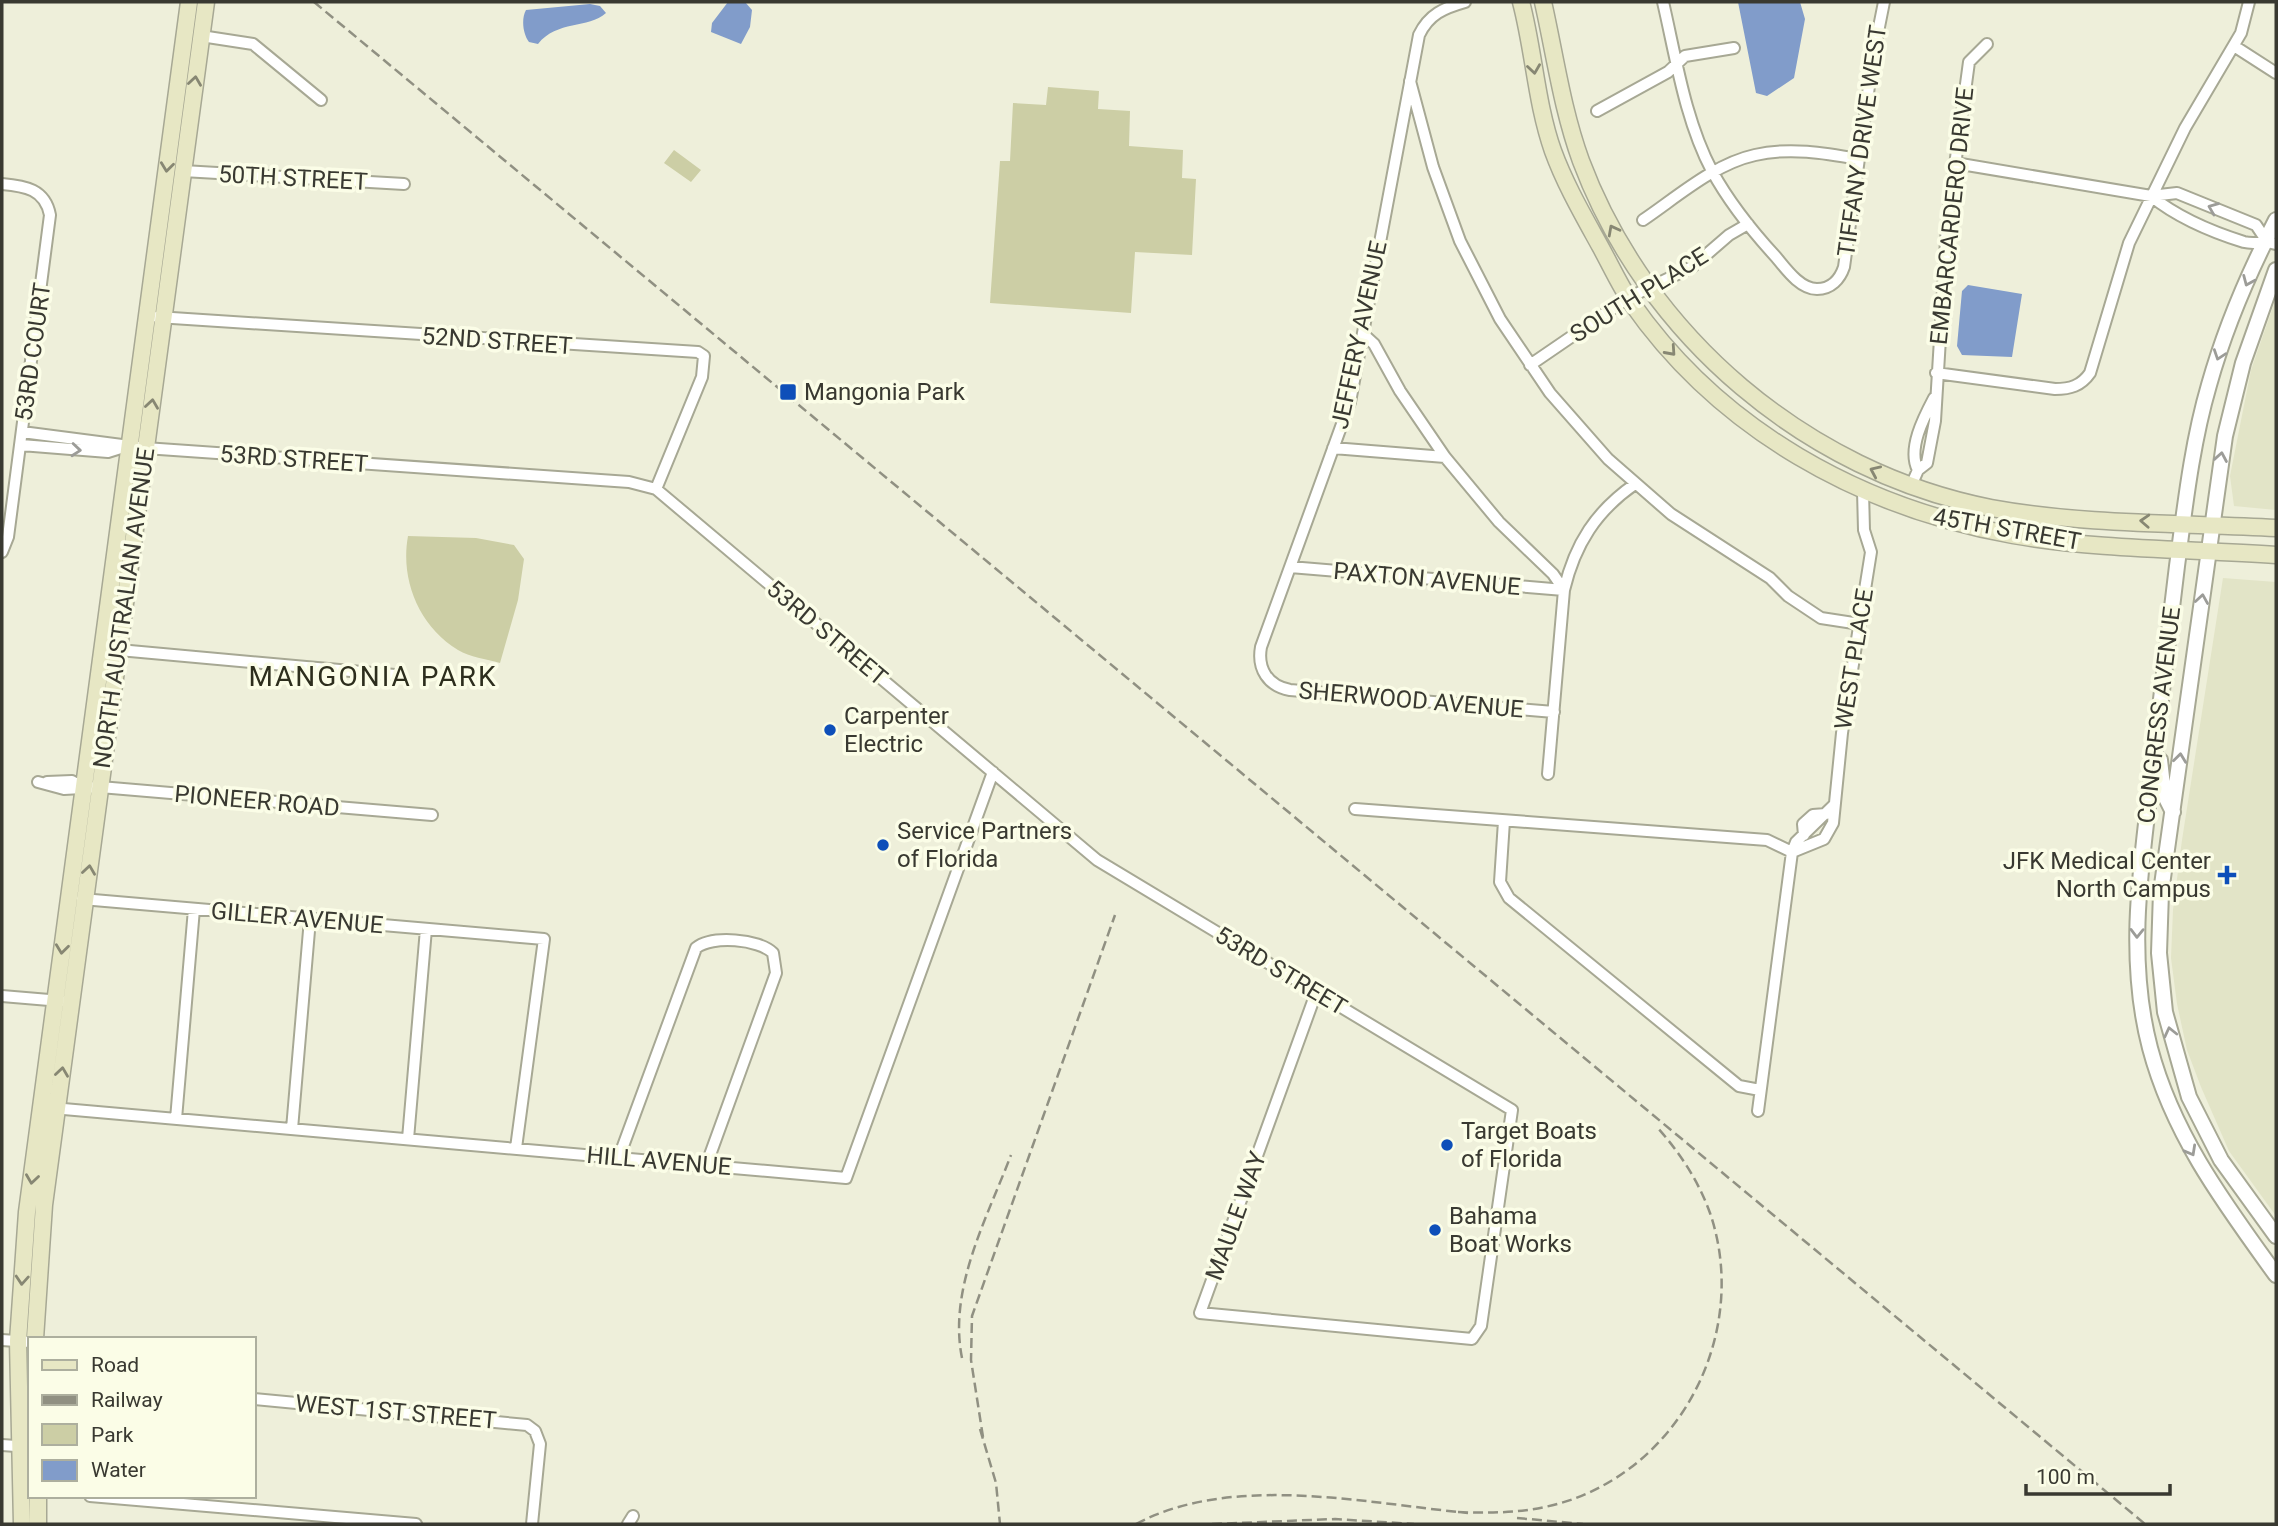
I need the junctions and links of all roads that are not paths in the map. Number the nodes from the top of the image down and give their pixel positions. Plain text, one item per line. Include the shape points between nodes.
1 (189, 2) edge
2 (206, 2) edge
3 (1465, 2) edge
4 (1521, 2) edge
5 (1543, 2) edge
6 (1663, 2) edge
7 (1884, 2) edge
8 (2249, 2) edge
9 (201, 36) junction
10 (1987, 44) dead end
11 (2234, 46) junction
12 (1734, 48) dead end
13 (1677, 62) junction
14 (2276, 73) edge
15 (1410, 81) junction
16 (321, 100) dead end
17 (1597, 111) dead end
18 (181, 123) junction
19 (1858, 159) junction
20 (1955, 163) junction
21 (183, 171) junction
22 (1713, 173) junction
23 (2, 184) edge
24 (404, 184) dead end
25 (2151, 196) junction
26 (1643, 220) dead end
27 (2276, 220) edge
28 (1748, 224) junction
29 (2271, 242) edge
30 (2276, 270) edge
31 (1648, 288) junction
32 (1628, 298) junction
33 (155, 317) junction
34 (1363, 334) junction
35 (1530, 365) junction
36 (1936, 373) junction
37 (22, 432) junction
38 (21, 445) junction
39 (138, 447) junction
40 (1333, 448) junction
41 (1445, 457) junction
42 (1635, 484) junction
43 (1912, 486) junction
44 (656, 489) junction
45 (1863, 491) junction
46 (1881, 499) junction
47 (1864, 515) junction
48 (2183, 523) junction
49 (2213, 525) junction
50 (2276, 528) edge
51 (2179, 549) junction
52 (2210, 550) junction
53 (2, 552) edge
54 (2276, 555) edge
55 (1290, 567) junction
56 (1564, 590) junction
57 (1860, 624) junction
58 (119, 650) junction
59 (395, 675) dead end
60 (1270, 682) joint
61 (1554, 712) junction
62 (2157, 735) junction
63 (993, 772) junction
64 (1548, 774) dead end
65 (83, 787) junction
66 (100, 787) junction
67 (1355, 809) dead end
68 (1830, 809) junction
69 (2173, 812) junction
70 (432, 815) dead end
71 (1504, 821) junction
72 (1792, 852) junction
73 (77, 899) junction
74 (194, 909) junction
75 (310, 919) junction
76 (426, 929) junction
77 (1316, 993) junction
78 (2, 996) edge
79 (63, 1002) junction
80 (1760, 1090) junction
81 (49, 1108) junction
82 (1758, 1111) dead end
83 (176, 1119) junction
84 (292, 1129) junction
85 (408, 1139) junction
86 (516, 1148) junction
87 (619, 1157) junction
88 (706, 1166) junction
89 (35, 1213) junction
90 (2276, 1236) edge
91 (2276, 1275) edge
92 (1333, 1327) joint
93 (35, 1337) edge
94 (16, 1341) edge
95 (24, 1378) edge
96 (256, 1399) edge
97 (2, 1445) edge
98 (26, 1447) edge
99 (26, 1491) edge
100 (38, 1498) edge
101 (113, 1498) edge
102 (22, 1524) edge
103 (38, 1524) edge
104 (416, 1524) edge
105 (532, 1524) edge

1 - 18 main road, NORTH AUSTRALIAN AVENUE
2 - 9 main road, NORTH AUSTRALIAN AVENUE
3 - 15 street, JEFFERY AVENUE via 1437,12 1426,22 1417,41
4 -> 32 main road, 45TH STREET via 1542,116 1554,152 1583,217
31 -> 5 main road, 45TH STREET via 1612,229 1582,163
6 - 13 street
7 - 19 street, TIFFANY DRIVE WEST
8 - 11 street
9 - 16 street via 253,44
18 -> 9 main road, NORTH AUSTRALIAN AVENUE
10 - 20 street, EMBARCARDERO DRIVE via 1969,62
11 - 14 street
11 - 25 street
12 - 13 street via 1685,56
13 - 17 street via 1668,72
13 - 22 street via 1682,92
15 - 34 street, JEFFERY AVENUE
15 - 35 street via 1433,167 1460,241 1490,303
18 - 21 main road, NORTH AUSTRALIAN AVENUE
18 -> 33 main road, NORTH AUSTRALIAN AVENUE
19 - 22 street via 1818,151 1755,155
19 - 28 street, TIFFANY DRIVE WEST via 1844,267 1838,279 1821,289 1802,284
20 - 25 street
20 - 36 street, EMBARCARDERO DRIVE
21 - 24 street, 50TH STREET
21 - 33 main road, NORTH AUSTRALIAN AVENUE
22 - 26 street
22 - 28 street
23 - 37 street, 53RD COURT via 29,187 49,208
25 - 29 street via 2171,212 2248,243
29 -> 25 street via 2256,225 2177,193
25 - 36 street via 2118,271 2095,359 2084,382 2055,389
27 - 29 street, CONGRESS AVENUE
28 - 31 street, SOUTH PLACE via 1692,267
29 -> 48 street, CONGRESS AVENUE via 2230,322 2208,387
49 -> 30 street, CONGRESS AVENUE via 2235,392
31 - 32 street, SOUTH PLACE
43 -> 31 main road, 45TH STREET via 1852,461 1790,424 1732,379 1682,331
32 - 35 street, SOUTH PLACE
32 -> 45 main road, 45TH STREET via 1669,349 1721,401 1779,446
33 - 39 main road, NORTH AUSTRALIAN AVENUE
33 - 44 street, 52ND STREET via 698,352 704,356 702,377
34 - 40 street, JEFFERY AVENUE via 1350,402
34 - 41 street via 1374,344
35 - 42 street via 1581,430
36 - 43 street, EMBARCARDERO DRIVE via 1936,396 1922,421
37 - 38 street, 53RD COURT
37 - 39 street, 53RD STREET
38 -> 39 street, 53RD STREET via 108,452
38 - 53 street, 53RD COURT
39 - 44 street, 53RD STREET via 629,482
39 - 58 main road, NORTH AUSTRALIAN AVENUE
39 - 65 main road, NORTH AUSTRALIAN AVENUE
40 - 41 street
40 - 55 street, JEFFERY AVENUE
41 - 56 street
42 - 56 street via 1608,505 1583,536
42 - 57 street via 1821,618
43 - 46 main road via 1897,497
48 -> 43 main road, 45TH STREET via 1995,508
44 - 63 street, 53RD STREET
45 - 46 main road, 45TH STREET
45 - 47 street, WEST PLACE
46 - 47 street
46 - 51 main road, 45TH STREET via 1927,515 2015,535
47 - 57 street, WEST PLACE via 1871,552
48 - 49 main road, 45TH STREET
48 - 51 street, CONGRESS AVENUE
49 - 50 main road, 45TH STREET
49 - 52 street, CONGRESS AVENUE
51 - 52 main road, 45TH STREET
51 - 62 street, CONGRESS AVENUE
52 - 54 main road, 45TH STREET
69 -> 52 street, CONGRESS AVENUE
55 - 56 street, PAXTON AVENUE
55 - 60 street, JEFFERY AVENUE via 1260,654
56 - 61 street
57 - 68 street, WEST PLACE
58 - 59 street
58 - 66 main road, NORTH AUSTRALIAN AVENUE
60 - 61 street, SHERWOOD AVENUE via 1290,690
61 - 64 street
62 - 69 street via 2164,794
62 -> 91 street, CONGRESS AVENUE via 2137,922 2138,984 2147,1036 2167,1103 2186,1141 2217,1194
63 - 77 street, 53RD STREET via 1097,860
63 - 88 street, HILL AVENUE via 846,1178
65 - 66 street, PIONEER ROAD
65 - 73 main road, NORTH AUSTRALIAN AVENUE
66 - 70 street, PIONEER ROAD
73 -> 66 main road, NORTH AUSTRALIAN AVENUE
67 - 71 street
68 - 72 street via 1803,824 1804,835
68 - 72 street, WEST PLACE via 1833,823 1824,839
90 -> 69 street, CONGRESS AVENUE via 2204,1131 2171,1039 2161,983 2159,921
71 - 72 street via 1767,840
71 - 80 street via 1500,882 1509,898 1739,1086
72 - 80 street
73 - 74 street, GILLER AVENUE
73 - 79 main road, NORTH AUSTRALIAN AVENUE
74 - 75 street, GILLER AVENUE
74 - 83 street
75 - 76 street, GILLER AVENUE
75 - 84 street
76 - 85 street
76 - 86 street, GILLER AVENUE via 544,939
77 - 92 street, MAULE WAY via 1200,1314
77 - 92 street, 53RD STREET via 1512,1110 1478,1335 1464,1340
78 - 79 street
79 - 81 main road, NORTH AUSTRALIAN AVENUE
80 - 82 street
81 - 83 street, HILL AVENUE
81 - 89 main road, NORTH AUSTRALIAN AVENUE
83 - 84 street, HILL AVENUE
84 - 85 street, HILL AVENUE
85 - 86 street, HILL AVENUE
86 - 87 street, HILL AVENUE
87 - 88 street, HILL AVENUE
87 - 88 street via 696,948 715,940 762,945 773,953 776,973
89 - 93 main road
89 -> 94 main road
94 - 95 main road
95 - 98 main road
96 - 105 street, WEST 1ST STREET via 520,1423 535,1431 540,1444
97 - 98 street
98 - 99 main road
99 - 102 main road
100 - 103 main road
101 - 104 street

